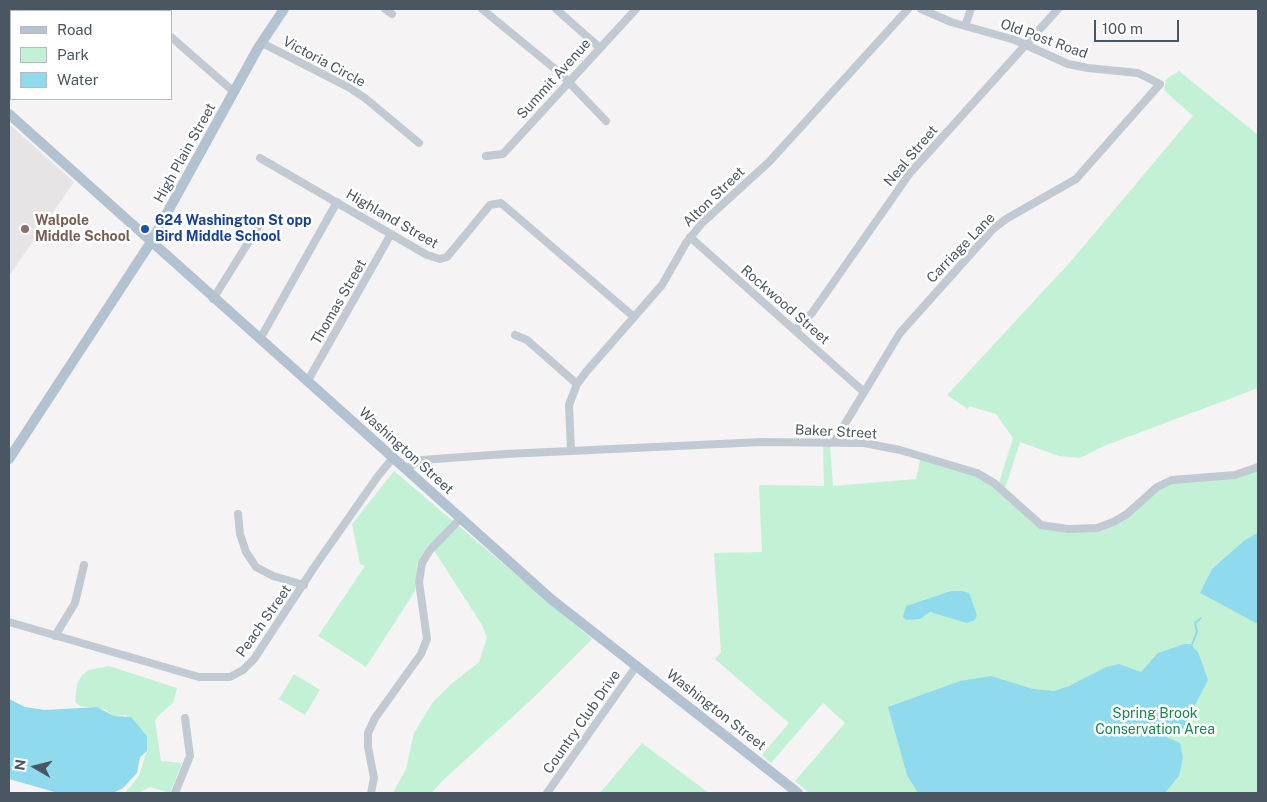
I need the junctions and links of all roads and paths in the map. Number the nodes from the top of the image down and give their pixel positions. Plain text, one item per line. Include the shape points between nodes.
1 (284, 9) edge
2 (385, 9) edge
3 (482, 9) edge
4 (556, 9) edge
5 (636, 9) edge
6 (908, 9) edge
7 (921, 9) edge
8 (971, 9) edge
9 (1058, 9) edge
10 (392, 14) dead end
11 (965, 26) junction
12 (172, 38) edge
13 (262, 43) junction
14 (1028, 45) junction
15 (599, 47) junction
16 (568, 82) junction
17 (1160, 84) joint
18 (234, 92) junction
19 (9, 114) edge
20 (606, 121) dead end
21 (419, 143) dead end
22 (486, 156) dead end
23 (260, 158) dead end
24 (337, 202) junction
25 (258, 227) dead end
26 (392, 234) junction
27 (690, 237) junction
28 (151, 242) junction
29 (213, 299) junction
30 (634, 317) junction
31 (796, 330) junction
32 (515, 335) dead end
33 (260, 339) junction
34 (307, 382) junction
35 (577, 384) junction
36 (864, 392) junction
37 (834, 442) junction
38 (571, 451) junction
39 (393, 458) junction
40 (9, 459) edge
41 (1258, 467) edge
42 (404, 469) junction
43 (238, 514) dead end
44 (461, 518) junction
45 (84, 565) dead end
46 (304, 585) junction
47 (9, 622) edge
48 (55, 636) junction
49 (637, 665) junction
50 (185, 718) dead end
51 (175, 793) edge
52 (371, 793) edge
53 (547, 793) edge
54 (798, 793) edge

1 - 13 main road, High Plain Street
2 - 10 street
3 - 16 street
4 - 15 street
5 - 15 street, Summit Avenue
6 - 27 street, Alton Street via 768,162
7 - 11 street, Old Post Road
8 - 11 street
9 - 14 street, Neal Street
11 - 14 street, Old Post Road
12 - 18 street
13 - 18 main road, High Plain Street
13 - 21 street, Victoria Circle via 348,87
14 - 17 street, Old Post Road via 1077,66 1138,73
14 - 31 street, Neal Street via 910,173 812,313
15 - 16 street, Summit Avenue
16 - 20 street
16 - 22 street, Summit Avenue via 504,154
17 - 36 street, Carriage Lane via 1076,180 993,229 900,332
18 - 28 main road, High Plain Street
19 - 28 main road, Washington Street
23 - 24 street, Highland Street
24 - 26 street, Highland Street
24 - 33 street
25 - 29 street
26 - 30 street, Highland Street via 430,257 446,259 490,205 501,203
26 - 34 street, Thomas Street
27 - 30 street, Alton Street via 662,285
27 - 31 street, Rockwood Street
28 - 29 main road, Washington Street
28 - 40 main road, High Plain Street
29 - 33 main road, Washington Street
30 - 35 street, Alton Street
31 - 36 street, Rockwood Street
32 - 35 street via 527,340
33 - 34 main road, Washington Street
34 - 39 main road, Washington Street
35 - 38 street, Alton Street via 569,405
36 - 37 street, Carriage Lane
37 - 38 street, Baker Street
37 - 41 street, Baker Street via 887,447 966,469 994,483 1034,521 1055,529 1089,529 1105,525 1120,518 1149,493 1172,480 1235,475
38 - 42 street, Baker Street via 421,460
39 - 42 main road, Washington Street
39 - 46 street, Peach Street
42 - 44 main road, Washington Street
43 - 46 street via 246,552 256,566 273,576
44 - 49 main road, Washington Street via 551,599
44 - 52 street via 422,563 419,582 427,639 421,654 375,718 368,733 374,778
45 - 48 street via 74,603
46 - 48 street, Peach Street via 254,659 230,677 199,677
47 - 48 street, Peach Street
49 - 53 street, Country Club Drive
49 - 54 main road, Washington Street
50 - 51 street via 190,756

